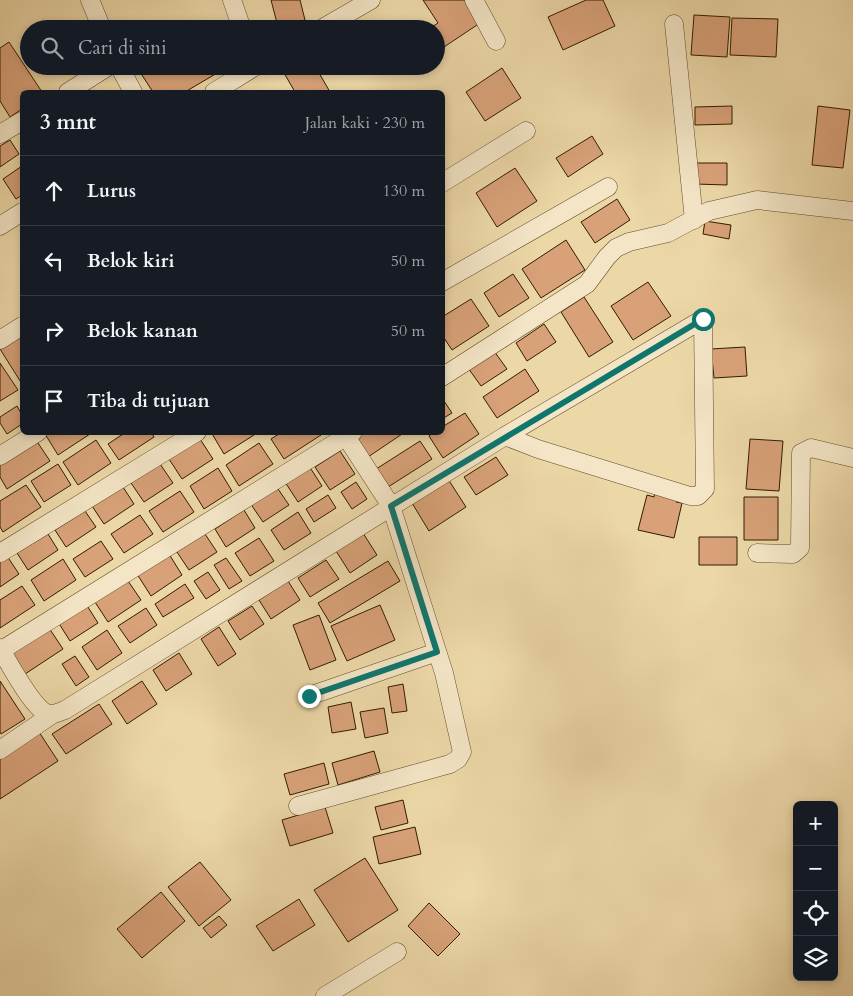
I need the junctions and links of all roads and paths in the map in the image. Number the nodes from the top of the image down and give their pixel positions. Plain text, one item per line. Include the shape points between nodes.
1 (90, 0) edge
2 (232, 0) edge
3 (371, 0) edge
4 (474, 0) edge
5 (98, 20) edge
6 (239, 20) edge
7 (337, 20) edge
8 (674, 24) dead end
9 (496, 41) dead end
10 (95, 75) edge
11 (124, 75) edge
12 (241, 75) edge
13 (71, 90) edge
14 (132, 90) edge
15 (217, 90) edge
16 (20, 122) edge
17 (526, 131) dead end
18 (0, 134) edge
19 (445, 181) edge
20 (608, 187) dead end
21 (853, 211) edge
22 (20, 213) edge
23 (694, 220) junction
24 (0, 226) edge
25 (445, 280) edge
26 (20, 327) edge
27 (0, 340) edge
28 (445, 375) edge
29 (33, 435) edge
30 (192, 435) edge
31 (345, 435) edge
32 (348, 435) edge
33 (505, 436) junction
34 (0, 456) edge
35 (853, 458) edge
36 (391, 506) junction
37 (0, 553) edge
38 (758, 553) dead end
39 (0, 650) edge
40 (437, 652) junction
41 (309, 696) dead end
42 (53, 714) junction
43 (0, 750) edge
44 (298, 806) dead end
45 (397, 952) dead end
46 (325, 996) edge

1 - 5 street
2 - 6 street
3 - 7 street
4 - 9 street
8 - 23 street
10 - 13 street
11 - 14 street
12 - 15 street
16 - 18 street
17 - 19 street
20 - 25 street
21 - 23 street via 757,200 709,211
22 - 24 street
23 - 28 street via 668,233 616,248 587,284
26 - 27 street
29 - 34 street
30 - 37 street
31 - 39 street
32 - 36 street
33 - 33 street via 562,402 703,319 705,489 698,496 538,449
33 - 36 street
35 - 38 street via 811,448 801,453 800,548 793,554
36 - 40 street
36 - 42 street via 65,710
39 - 42 street via 25,689 46,713
40 - 41 street
40 - 44 street via 462,752 458,758 450,764
42 - 43 street
45 - 46 street

